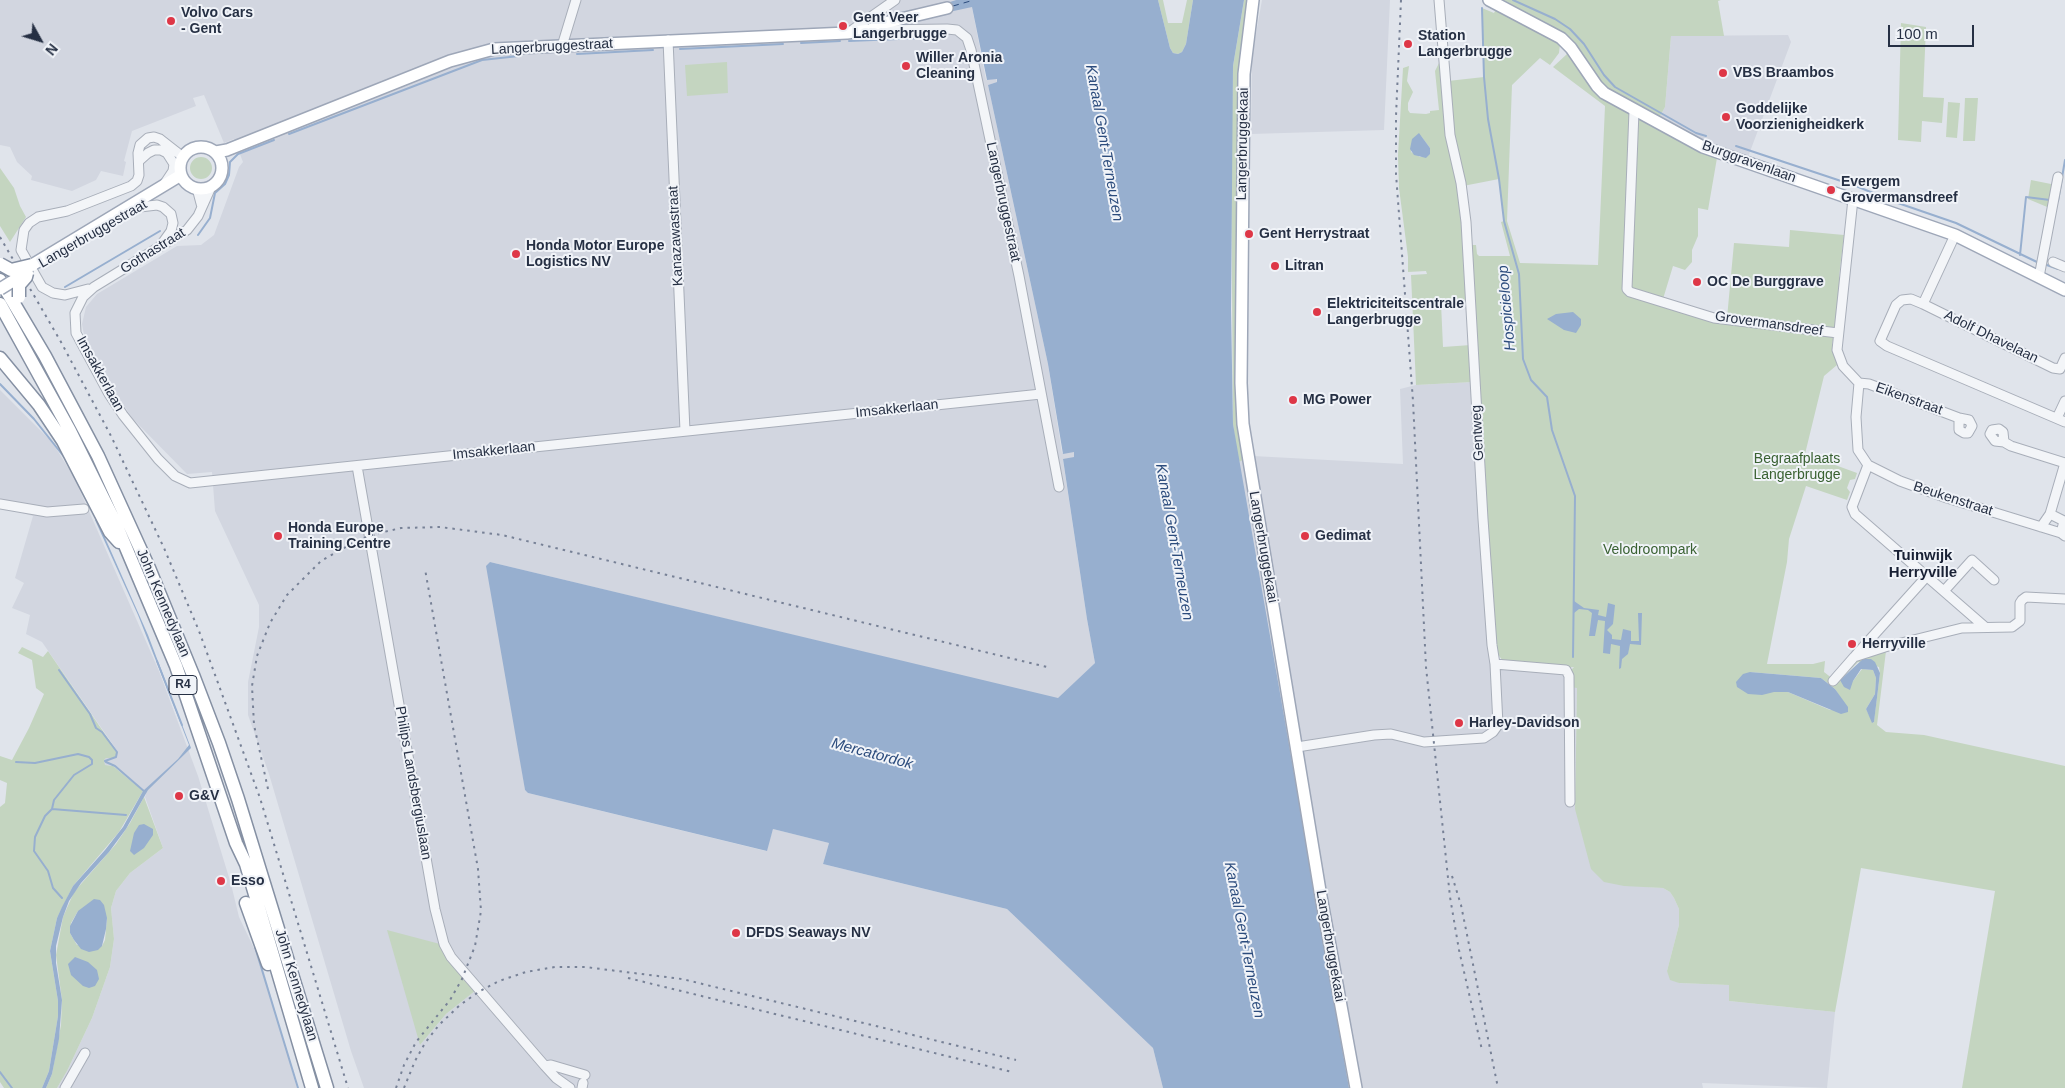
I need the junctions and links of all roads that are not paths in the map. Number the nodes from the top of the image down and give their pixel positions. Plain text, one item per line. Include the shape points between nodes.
1 (576, 0) edge
2 (895, 0) edge
3 (1254, 0) edge
4 (1439, 0) edge
5 (1489, 0) edge
6 (947, 8) dead end
7 (870, 30) junction
8 (847, 33) junction
9 (668, 40) junction
10 (562, 46) junction
11 (1634, 111) junction
12 (245, 142) junction
13 (216, 152) junction
14 (183, 157) junction
15 (139, 161) junction
16 (222, 164) junction
17 (2058, 177) dead end
18 (187, 182) junction
19 (211, 186) junction
20 (156, 191) junction
21 (1853, 199) junction
22 (140, 207) junction
23 (202, 207) junction
24 (1955, 235) junction
25 (158, 250) junction
26 (2053, 262) dead end
27 (0, 264) edge
28 (32, 267) junction
29 (2065, 267) edge
30 (2041, 268) junction
31 (0, 282) edge
32 (94, 287) junction
33 (0, 289) edge
34 (2065, 290) edge
35 (0, 304) edge
36 (1923, 304) junction
37 (0, 316) edge
38 (1838, 333) junction
39 (0, 358) edge
40 (2065, 358) edge
41 (2062, 372) edge
42 (1859, 383) junction
43 (1041, 394) junction
44 (2065, 401) edge
45 (1958, 418) dead end
46 (2061, 420) edge
47 (685, 432) junction
48 (2004, 442) dead end
49 (2065, 463) edge
50 (1868, 465) junction
51 (357, 466) junction
52 (1059, 487) dead end
53 (91, 495) junction
54 (0, 504) edge
55 (84, 509) junction
56 (101, 514) junction
57 (2050, 514) junction
58 (2041, 527) junction
59 (2063, 534) edge
60 (119, 542) junction
61 (149, 568) junction
62 (1927, 576) junction
63 (1994, 580) dead end
64 (1944, 592) junction
65 (2065, 599) edge
66 (1966, 611) junction
67 (1962, 628) junction
68 (1985, 628) junction
69 (1854, 657) junction
70 (1495, 664) junction
71 (1833, 681) dead end
72 (1297, 748) junction
73 (1570, 802) dead end
74 (246, 903) dead end
75 (274, 975) junction
76 (85, 1053) dead end
77 (545, 1066) junction
78 (583, 1082) edge
79 (65, 1088) edge
80 (308, 1088) edge
81 (312, 1088) edge
82 (327, 1088) edge
83 (570, 1088) edge
84 (1356, 1088) edge

1 - 10 street
2 - 8 street
3 - 72 main road, Langerbruggekaai via 1244,74 1243,424
4 - 70 street, Gentweg via 1450,135 1466,222
5 - 11 main road, Burggravenlaan via 1561,38 1604,93
6 - 7 main road via 884,23
7 - 8 main road, Langerbruggestraat
7 - 43 street, Langerbruggestraat via 947,29 957,30 967,38
8 - 9 main road, Langerbruggestraat
9 - 10 main road, Langerbruggestraat
9 - 47 street, Kanazawastraat
10 - 12 main road, Langerbruggestraat via 494,49 464,56
11 - 21 main road, Burggravenlaan via 1703,147
11 - 38 street, Grovermansdreef via 1627,289 1714,318
12 - 13 main road, Langerbruggestraat
12 - 16 main road, Langerbruggestraat via 228,154
13 - 14 main road, Langerbruggestraat via 205,146 196,147
13 - 16 main road
14 - 15 street via 154,137 140,145
14 - 18 main road via 180,166
15 - 20 street via 154,150 161,150 171,157 174,164 172,176
15 - 32 street via 139,175 131,186 67,211 38,217 24,230 21,250 47,290 65,295
16 - 19 main road, Langerbruggestraat via 220,177
17 - 30 street
18 - 19 main road, Langerbruggestraat via 202,189
18 - 20 main road, Langerbruggestraat
18 - 22 main road, Langerbruggestraat
18 - 23 street via 198,192
19 - 23 street, Gothastraat
20 - 28 main road, Langerbruggestraat
21 - 24 main road, Burggravenlaan
21 - 38 street, Grovermansdreef
22 - 25 street via 157,205 171,214 172,231
22 - 28 main road, Langerbruggestraat
23 - 25 street, Gothastraat via 187,230
24 - 30 main road, Burggravenlaan
24 - 36 street
25 - 32 street, Gothastraat
26 - 29 street
27 - 28 highway, bridge via 11,270
28 - 31 main road, Langerbruggestraat, bridge
28 - 33 main road, Langerbruggestraat, bridge
28 - 61 highway, bridge via 19,285 19,297 98,445
30 - 34 main road, Burggravenlaan
31 - 61 highway, John Kennedylaan / R4 via 45,356 98,456
32 - 51 street, Imsakkerlaan via 83,297 75,313 76,333 123,415 175,476 190,483
35 - 81 highway, John Kennedylaan / R4 via 70,431 116,524 176,666 246,864
36 - 41 street, Adolf Dhavelaan
36 - 46 street, Adolf Dhavelaan via 1911,299 1896,305 1880,340 1882,343
37 - 60 highway, John Kennedylaan / R4 via 72,447
38 - 42 street via 1840,360
39 - 53 highway via 44,412
40 - 41 street, Adolf Dhavelaan
42 - 45 street, Eikenstraat
42 - 50 street via 1858,450
43 - 47 street, Imsakkerlaan
43 - 52 street, Langerbruggestraat
44 - 46 street
47 - 51 street, Imsakkerlaan
48 - 49 street
49 - 57 street
50 - 58 street, Beukenstraat via 1939,495
50 - 62 street via 1852,507 1855,514
51 - 77 street, Philips Landsbergiuslaan via 439,928 451,957
53 - 55 highway
53 - 56 highway
54 - 55 street via 47,512
55 - 56 highway
56 - 60 highway
57 - 58 street
57 - 59 street, Beukenstraat via 2064,521
58 - 59 street, Beukenstraat
60 - 75 highway, John Kennedylaan / R4 via 174,676 243,873
61 - 82 highway, John Kennedylaan / R4 via 219,743
62 - 64 street
62 - 69 street
63 - 64 street via 1972,560
64 - 66 street
65 - 68 street via 2026,598 2020,603 2017,625
66 - 67 street via 1967,618
66 - 68 street
67 - 68 street
67 - 69 street
69 - 71 street
70 - 72 street, Gentweg via 1498,726 1484,738 1424,742 1391,734
70 - 73 street via 1566,670 1569,676
72 - 84 main road, Langerbruggekaai
74 - 75 highway
75 - 80 highway, John Kennedylaan / R4
76 - 79 street
77 - 78 street
77 - 83 street, Philips Landsbergiuslaan

